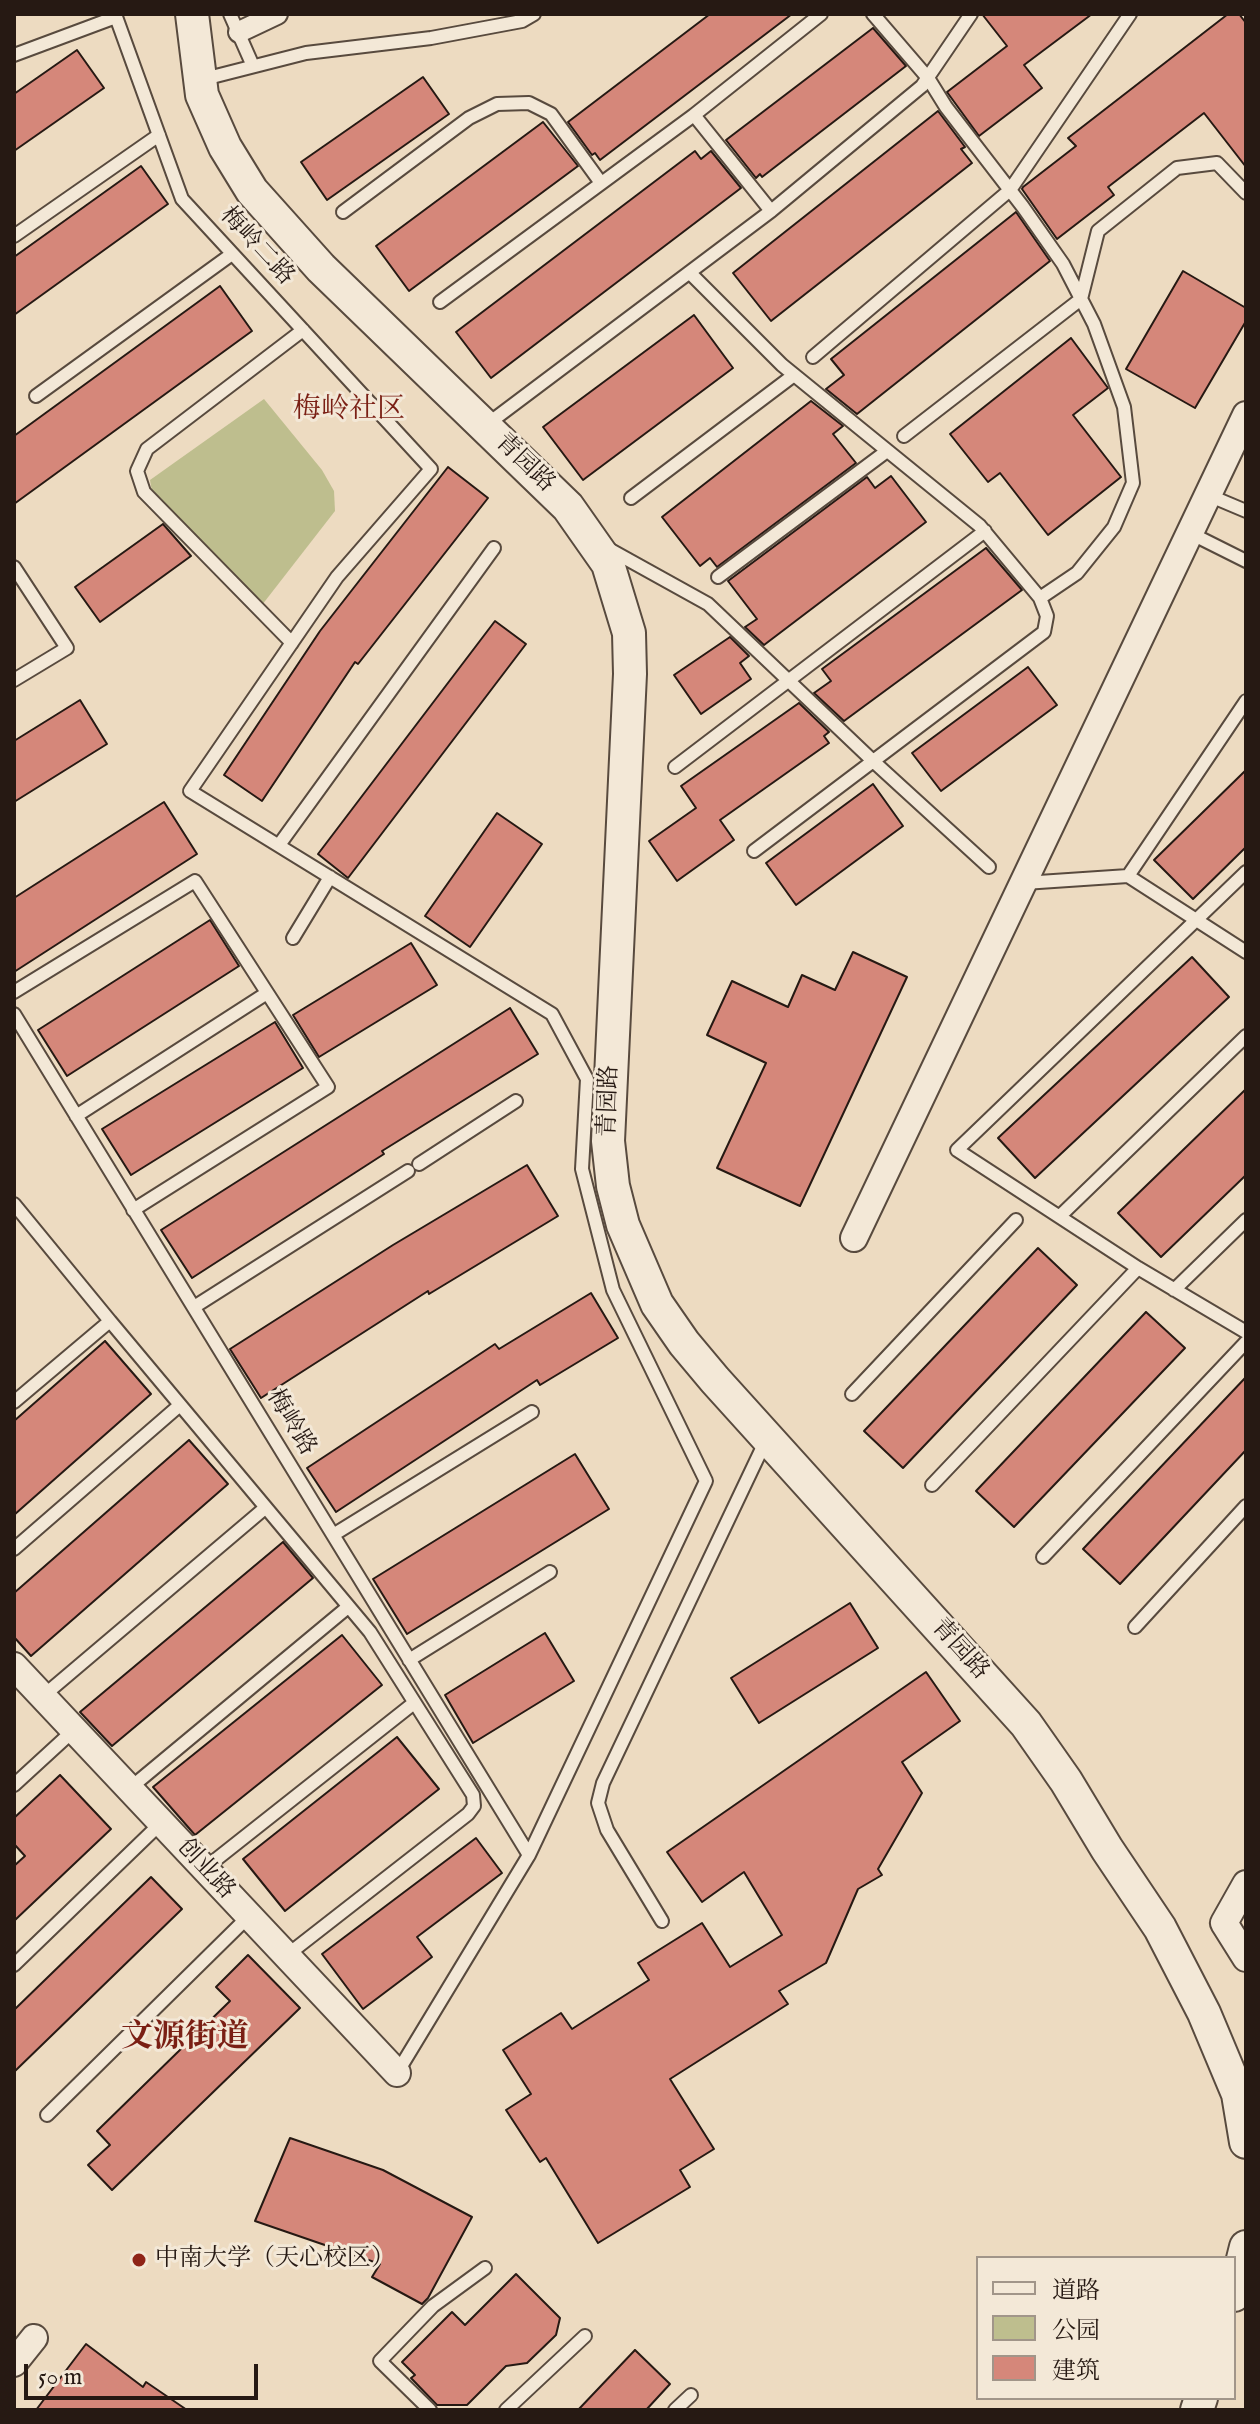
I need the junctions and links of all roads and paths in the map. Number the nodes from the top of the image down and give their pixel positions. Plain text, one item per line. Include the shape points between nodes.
1 (192, 14) edge
2 (277, 14) edge
3 (534, 14) edge
4 (821, 14) edge
5 (873, 14) edge
6 (971, 14) edge
7 (1130, 14) edge
8 (115, 15) edge
9 (234, 23) edge
10 (14, 55) edge
11 (253, 66) junction
12 (928, 78) junction
13 (200, 80) junction
14 (694, 115) junction
15 (159, 135) junction
16 (601, 183) junction
17 (1010, 190) junction
18 (1246, 193) edge
19 (771, 211) junction
20 (343, 212) dead end
21 (14, 236) edge
22 (232, 254) junction
23 (690, 273) junction
24 (1081, 299) junction
25 (440, 302) dead end
26 (303, 330) junction
27 (813, 357) dead end
28 (794, 375) junction
29 (36, 396) dead end
30 (1246, 415) edge
31 (485, 426) junction
32 (904, 436) dead end
33 (887, 451) junction
34 (1208, 495) junction
35 (631, 498) dead end
36 (1246, 511) edge
37 (985, 531) junction
38 (1190, 533) junction
39 (594, 541) junction
40 (494, 548) dead end
41 (1246, 561) edge
42 (14, 567) edge
43 (718, 577) dead end
44 (1040, 598) junction
45 (292, 643) junction
46 (14, 680) edge
47 (788, 681) junction
48 (1246, 701) edge
49 (873, 761) junction
50 (675, 767) dead end
51 (279, 845) junction
52 (754, 851) dead end
53 (989, 867) dead end
54 (1246, 872) edge
55 (1128, 876) junction
56 (330, 877) junction
57 (1021, 883) junction
58 (1197, 919) junction
59 (293, 938) dead end
60 (1246, 952) edge
61 (14, 992) edge
62 (267, 993) junction
63 (14, 1014) edge
64 (1246, 1036) edge
65 (516, 1101) dead end
66 (76, 1116) junction
67 (14, 1204) edge
68 (133, 1210) junction
69 (1060, 1216) junction
70 (1016, 1220) dead end
71 (1246, 1220) edge
72 (854, 1238) dead end
73 (1138, 1268) junction
74 (1174, 1290) junction
75 (194, 1307) junction
76 (110, 1321) junction
77 (1246, 1332) edge
78 (1246, 1342) edge
79 (852, 1394) dead end
80 (14, 1402) edge
81 (180, 1405) junction
82 (532, 1412) dead end
83 (767, 1437) junction
84 (932, 1485) dead end
85 (1246, 1506) edge
86 (265, 1508) junction
87 (333, 1535) junction
88 (14, 1549) edge
89 (1043, 1557) dead end
90 (550, 1572) dead end
91 (348, 1607) junction
92 (1135, 1627) dead end
93 (409, 1660) junction
94 (14, 1666) edge
95 (42, 1697) junction
96 (414, 1703) junction
97 (74, 1730) junction
98 (14, 1785) edge
99 (129, 1789) junction
100 (161, 1823) junction
101 (529, 1855) junction
102 (204, 1869) junction
103 (1246, 1884) edge
104 (249, 1916) junction
105 (662, 1921) dead end
106 (286, 1956) junction
107 (1246, 1958) edge
108 (14, 1965) edge
109 (397, 2073) joint
110 (47, 2115) dead end
111 (1246, 2142) edge
112 (1246, 2247) edge
113 (485, 2268) dead end
114 (1236, 2287) edge
115 (585, 2336) dead end
116 (34, 2338) dead end
117 (14, 2363) edge
118 (691, 2395) dead end
119 (430, 2410) edge
120 (506, 2410) edge
121 (675, 2410) edge

1 - 13 street, 青园路
2 - 9 street
3 - 11 lane via 522,21 431,38 306,53
4 - 14 lane
5 - 12 lane
6 - 12 lane
7 - 17 lane
8 - 10 lane
8 - 15 lane, 梅岭二路
9 - 11 lane
11 - 13 lane
12 - 17 lane
12 - 19 lane
13 - 31 street, 青园路 via 225,147 252,191 321,268
14 - 16 lane
14 - 19 lane
15 - 21 lane
15 - 22 lane, 梅岭二路 via 182,199
16 - 20 lane via 551,114 529,103 497,104 469,118
16 - 25 lane
17 - 24 lane via 1063,264
17 - 27 lane
18 - 24 lane via 1217,163 1177,168 1098,231
19 - 23 lane
22 - 26 lane, 梅岭二路
22 - 29 lane
23 - 28 lane
23 - 31 lane
24 - 32 lane
24 - 44 lane via 1124,407 1133,483 1114,527 1077,573
26 - 45 lane, 梅岭二路 via 431,469 337,577
26 - 45 lane via 147,449 137,471 144,492
28 - 33 lane
28 - 35 lane
30 - 34 street
31 - 39 street, 青园路 via 568,507
33 - 37 lane
33 - 43 lane
34 - 36 lane
34 - 38 street
37 - 44 lane
37 - 47 lane
38 - 41 lane
38 - 57 street
39 - 47 lane via 708,604
39 - 83 street, 青园路 via 608,564 629,633 608,1141 613,1186 623,1225 657,1304 684,1343
40 - 51 lane
42 - 46 lane via 67,648
44 - 49 lane via 1047,616 1044,632
45 - 51 lane via 190,791
47 - 49 lane
47 - 50 lane
48 - 55 lane
49 - 52 lane
49 - 53 lane
51 - 56 lane
54 - 58 lane
55 - 57 lane
55 - 58 lane
56 - 59 lane
56 - 101 lane via 552,1014 587,1079 582,1169 613,1290 706,1481
57 - 72 street
58 - 60 lane
58 - 69 lane via 957,1150
61 - 62 lane via 195,881
62 - 66 lane
62 - 68 lane via 328,1087
63 - 66 lane, 梅岭路
64 - 69 lane
65 - 75 lane
66 - 68 lane, 梅岭路
67 - 76 lane
68 - 75 lane, 梅岭路
69 - 73 lane
70 - 79 lane
71 - 74 lane
73 - 74 lane
73 - 84 lane
74 - 77 lane
75 - 87 lane, 梅岭路
76 - 80 lane
76 - 81 lane
78 - 89 lane
81 - 86 lane
81 - 88 lane
82 - 87 lane
83 - 105 lane via 598,1803 607,1830
83 - 111 street, 青园路 via 1026,1724 1066,1781 1160,1928 1204,2013 1238,2094
85 - 92 lane
86 - 91 lane
86 - 95 lane
87 - 93 lane, 梅岭路
90 - 93 lane
91 - 96 lane
91 - 99 lane
93 - 101 lane, 梅岭路
94 - 95 street, 创业路
95 - 97 street, 创业路
96 - 102 lane
96 - 106 lane via 473,1795 474,1806
97 - 98 lane
97 - 99 street, 创业路
99 - 100 street, 创业路
100 - 102 street, 创业路
100 - 108 lane
101 - 109 lane
102 - 104 street, 创业路
103 - 107 street via 1224,1923
104 - 106 street, 创业路
104 - 110 lane
106 - 109 street, 创业路
112 - 114 street
113 - 119 lane via 433,2306 380,2361
115 - 120 lane
116 - 117 street
118 - 121 lane

